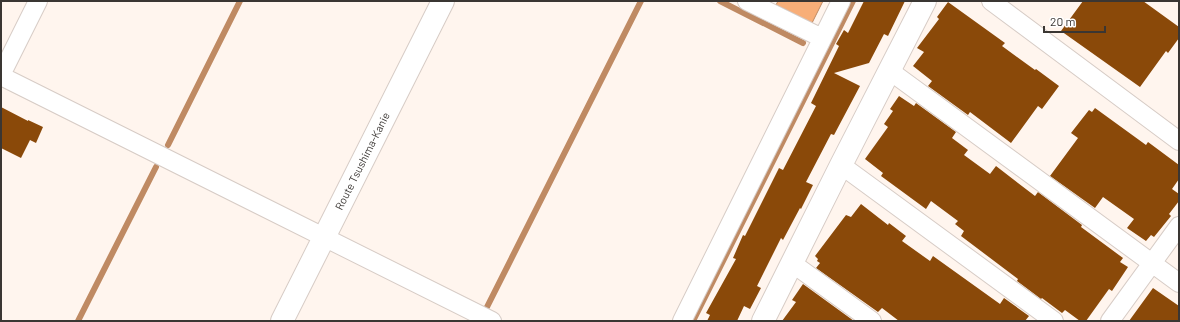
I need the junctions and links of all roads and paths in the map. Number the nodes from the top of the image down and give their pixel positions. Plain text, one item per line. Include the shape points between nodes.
1 (38, 1) edge
2 (443, 1) edge
3 (747, 1) edge
4 (841, 1) edge
5 (925, 1) edge
6 (991, 1) edge
7 (822, 38) junction
8 (890, 71) junction
9 (1, 75) edge
10 (1179, 141) edge
11 (841, 165) junction
12 (1179, 226) edge
13 (325, 236) junction
14 (792, 263) junction
15 (1152, 263) junction
16 (1179, 283) edge
17 (282, 321) edge
18 (492, 321) edge
19 (682, 321) edge
20 (764, 321) edge
21 (872, 321) edge
22 (1054, 321) edge
23 (1110, 321) edge

1 - 9 street
2 - 13 street, Route Tsushima-Kanie
3 - 7 street
4 - 7 street
5 - 8 street
6 - 10 street
7 - 19 street
8 - 11 street
8 - 15 street
9 - 13 street
11 - 14 street
11 - 22 street
12 - 15 street
13 - 17 street, Route Tsushima-Kanie
13 - 18 street
14 - 20 street
14 - 21 street
15 - 16 street
15 - 23 street

